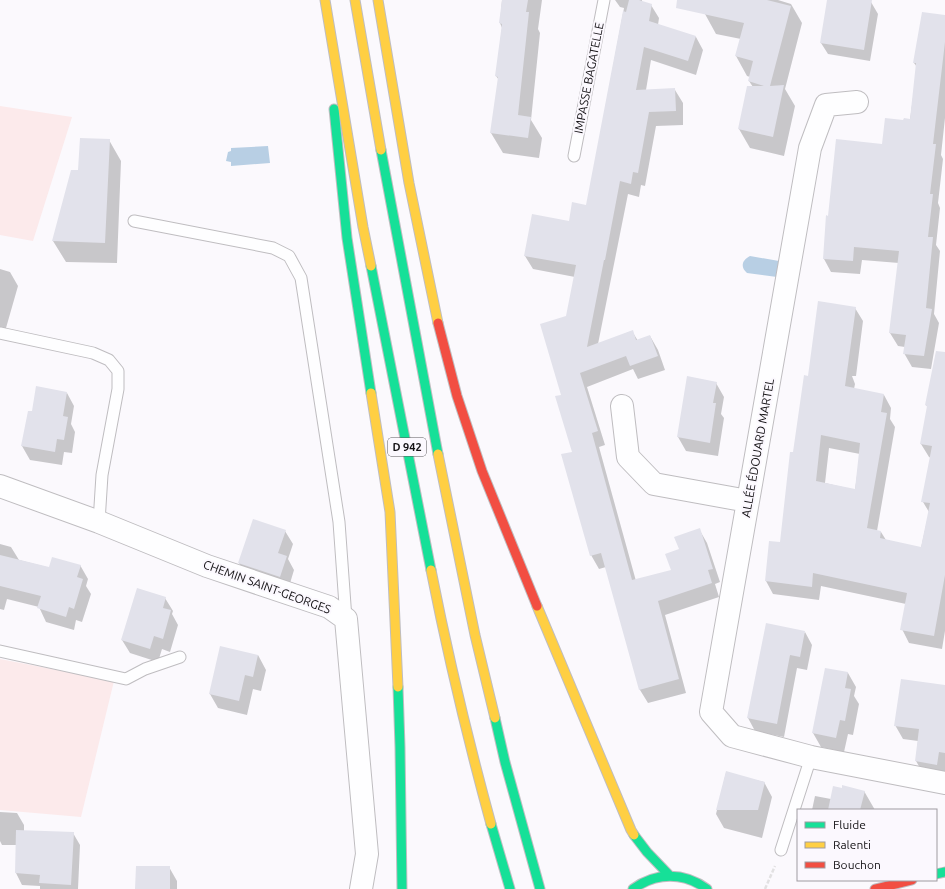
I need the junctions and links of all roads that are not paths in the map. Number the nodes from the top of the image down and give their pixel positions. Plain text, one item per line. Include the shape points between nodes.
1 (324, 0) edge
2 (356, 0) edge
3 (378, 0) edge
4 (604, 0) edge
5 (857, 102) dead end
6 (574, 156) dead end
7 (134, 221) dead end
8 (0, 333) edge
9 (622, 406) dead end
10 (0, 486) edge
11 (748, 501) junction
12 (99, 522) junction
13 (346, 619) junction
14 (0, 651) edge
15 (180, 656) dead end
16 (811, 756) junction
17 (945, 783) edge
18 (781, 850) road end
19 (670, 876) junction
20 (908, 881) edge
21 (361, 889) edge
22 (402, 889) edge
23 (510, 889) edge
24 (540, 889) edge
25 (633, 889) edge
26 (707, 889) edge
27 (875, 889) edge

1 - 22 main road via 347,238 390,512 400,747
1 - 23 main road, D 942 via 363,227 448,654 476,770
2 - 24 main road via 379,138 470,612 505,762
3 - 19 main road via 399,129 429,284 467,429 487,486 631,830 647,852
4 - 6 lane, IMPASSE BAGATELLE
5 - 11 street, ALLÉE ÉDOUARD MARTEL via 826,105 810,148
7 - 13 lane via 273,248 289,256 300,278 339,522
8 - 12 lane via 93,353 109,360 118,371 118,389 102,475
9 - 11 street via 628,457 654,484
10 - 12 street, CHEMIN SAINT-GEORGES
11 - 16 street, ALLÉE ÉDOUARD MARTEL via 711,712 732,736
12 - 13 street, CHEMIN SAINT-GEORGES via 207,566 329,607
13 - 21 street, CHEMIN SAINT-GEORGES via 367,854
14 - 15 lane via 126,679
16 - 17 street
16 - 18 lane
19 - 25 main road via 653,878
19 - 26 main road via 689,879
20 - 27 main road

